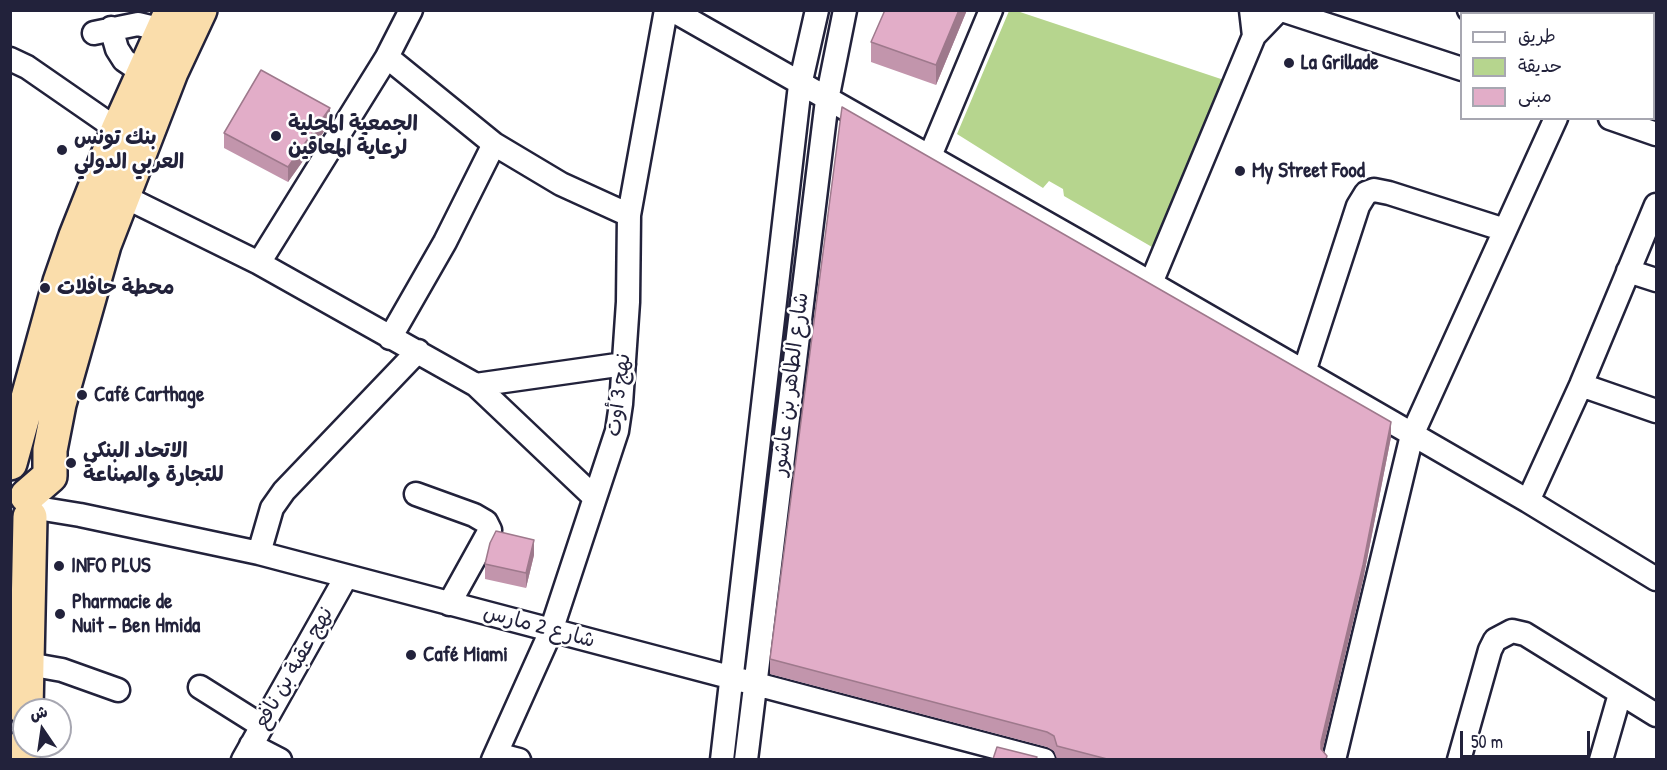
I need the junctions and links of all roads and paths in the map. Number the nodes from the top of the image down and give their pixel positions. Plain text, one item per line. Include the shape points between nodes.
1 (200, 10) edge
2 (411, 10) edge
3 (666, 10) edge
4 (672, 10) edge
5 (817, 10) edge
6 (845, 10) edge
7 (991, 10) edge
8 (1251, 10) edge
9 (1280, 10) edge
10 (168, 20) edge
11 (1254, 36) junction
12 (387, 57) junction
13 (10, 59) edge
14 (1460, 69) edge
15 (143, 73) junction
16 (800, 85) junction
17 (826, 100) junction
18 (1555, 120) edge
19 (1616, 120) edge
20 (118, 130) junction
21 (1656, 134) edge
22 (494, 144) junction
23 (930, 156) junction
24 (121, 195) junction
25 (1656, 205) edge
26 (629, 215) junction
27 (1505, 230) junction
28 (259, 263) junction
29 (1628, 271) junction
30 (1656, 280) edge
31 (1151, 283) junction
32 (390, 338) junction
33 (418, 351) junction
34 (624, 364) junction
35 (1304, 372) junction
36 (476, 385) junction
37 (1581, 385) junction
38 (1656, 411) edge
39 (1412, 435) junction
40 (10, 463) edge
41 (416, 494) dead end
42 (594, 496) junction
43 (1528, 501) junction
44 (22, 508) edge
45 (259, 553) junction
46 (346, 577) junction
47 (1656, 579) edge
48 (449, 604) junction
49 (551, 630) junction
50 (28, 664) junction
51 (731, 677) junction
52 (754, 685) junction
53 (200, 687) dead end
54 (118, 690) dead end
55 (1620, 694) junction
56 (27, 698) edge
57 (1656, 715) edge
58 (252, 743) edge
59 (494, 757) edge
60 (280, 759) edge
61 (519, 759) edge
62 (722, 759) edge
63 (746, 759) edge
64 (1044, 759) edge
65 (1334, 759) edge
66 (1459, 759) edge
67 (1601, 759) edge

1 - 24 highway
2 - 12 street
3 - 26 street, نهج 3 أوت
4 - 16 street
5 - 16 street, شارع الطاهر بن عاشور
6 - 17 street, شارع الطاهر بن عاشور
7 - 23 street
8 - 11 street
9 - 11 street
9 - 14 street
10 - 15 highway
10 - 15 street via 102,31 124,60
11 - 31 street
12 - 22 street
12 - 28 street
13 - 20 street
15 - 20 highway
16 - 17 street
16 - 51 street, شارع الطاهر بن عاشور
17 - 23 street
17 - 52 street, شارع الطاهر بن عاشور
18 - 27 street
19 - 21 street
20 - 40 highway via 60,282
22 - 26 street via 561,184
22 - 32 street via 445,242
23 - 31 street
24 - 28 street
24 - 44 highway via 59,404 50,450 50,476
25 - 29 street
26 - 34 street, نهج 3 أوت
27 - 35 street via 1389,193 1374,190 1366,194 1358,206
27 - 39 street
28 - 32 street
29 - 30 street
29 - 37 street
31 - 35 street
32 - 33 street
33 - 36 street
33 - 45 street via 284,491 268,518
34 - 36 street
34 - 42 street, نهج 3 أوت via 617,431
35 - 39 street
36 - 42 street
37 - 38 street
37 - 43 street
39 - 43 street
39 - 65 street
41 - 48 street via 474,515 486,522 489,530
42 - 49 street, نهج 3 أوت
43 - 47 street
44 - 45 street, شارع 2 مارس via 80,515
44 - 50 highway
45 - 46 street, شارع 2 مارس
46 - 48 street, شارع 2 مارس
46 - 58 street, نهج عقبة بن نافع
48 - 49 street, شارع 2 مارس
49 - 51 street, شارع 2 مارس
49 - 59 street, نهج 3 أوت
50 - 54 street via 62,670
50 - 56 highway
51 - 52 street, شارع 2 مارس
51 - 62 street, شارع الطاهر بن عاشور
52 - 63 street, شارع الطاهر بن عاشور
52 - 64 street, شارع 2 مارس
53 - 58 street
55 - 57 street
55 - 66 street via 1525,634 1503,634 1495,639 1490,650
55 - 67 street
58 - 60 street
59 - 61 street

